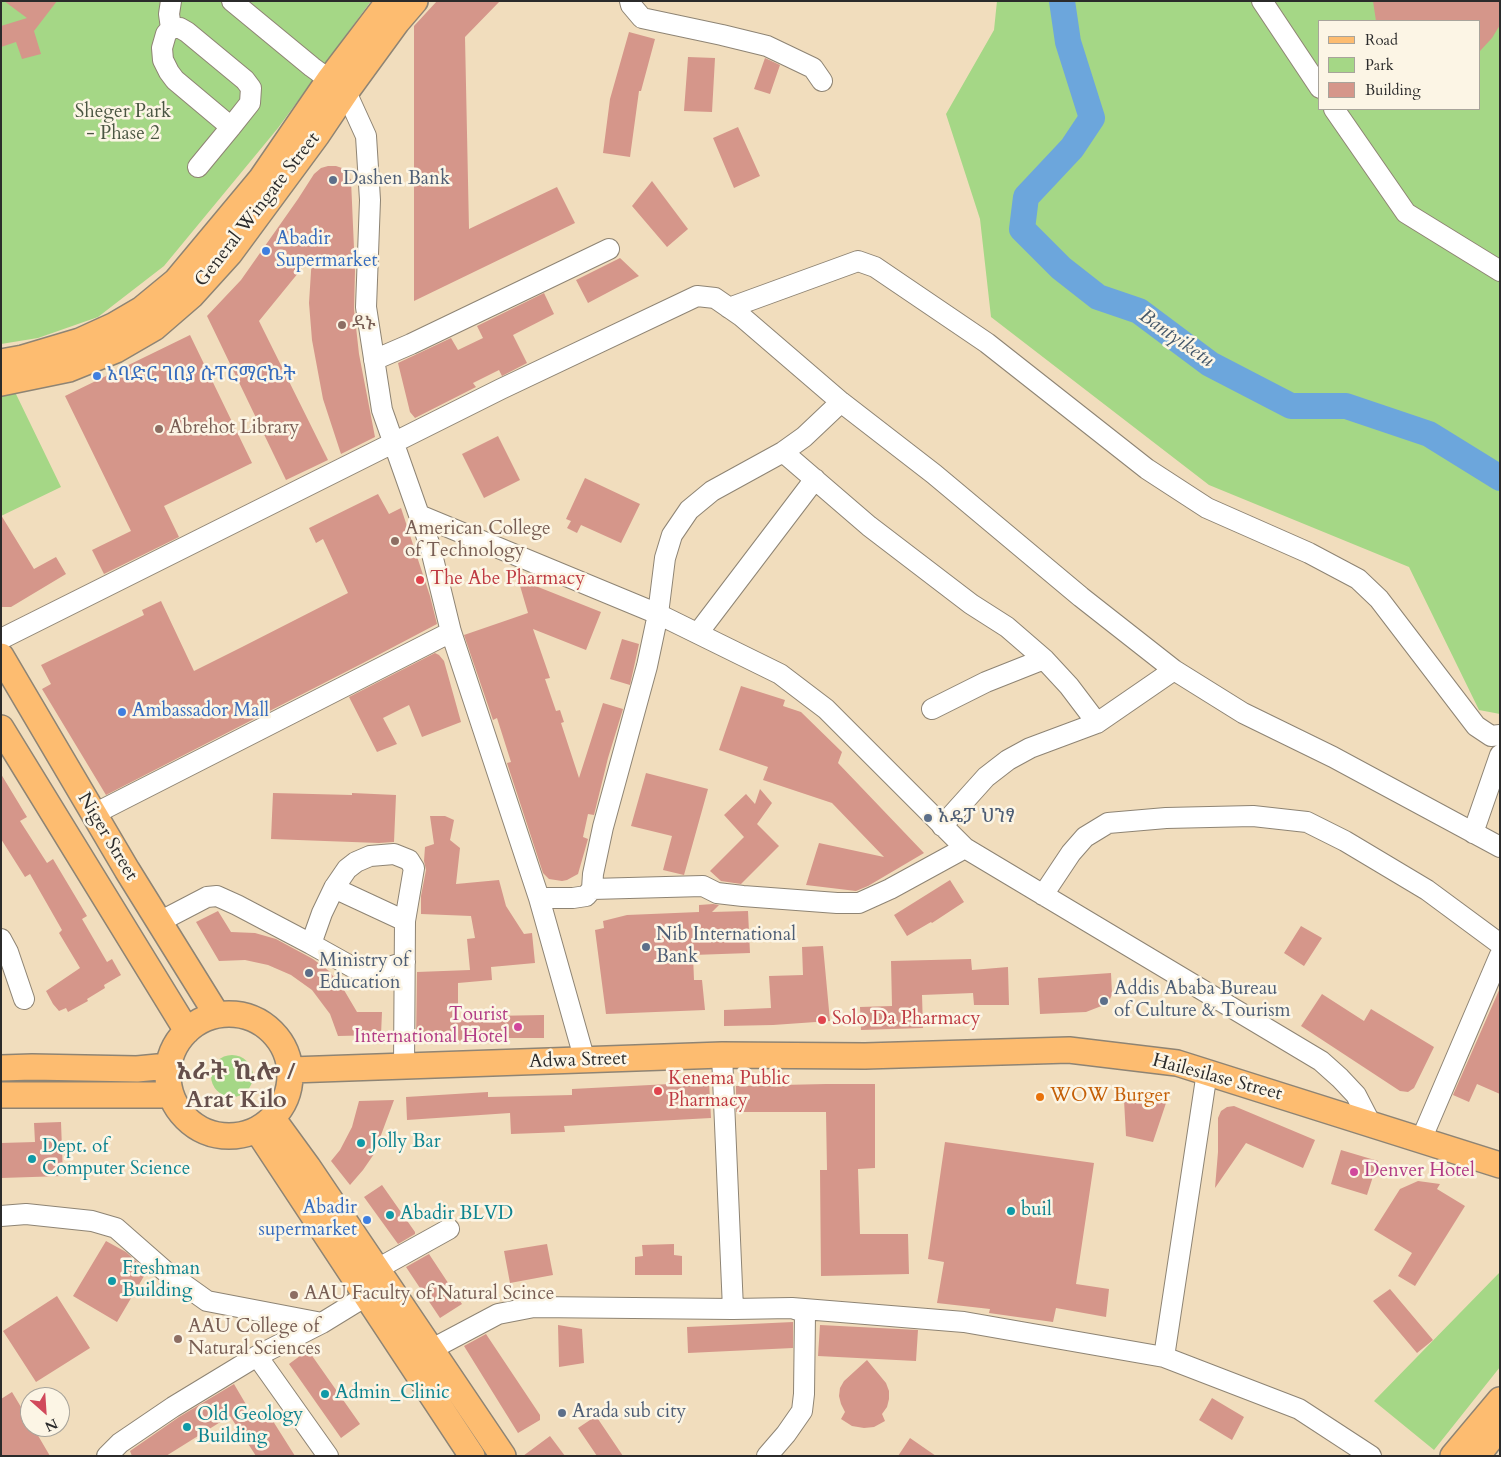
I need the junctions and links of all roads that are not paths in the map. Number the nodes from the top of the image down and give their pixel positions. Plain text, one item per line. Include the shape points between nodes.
1 (171, 1) edge
2 (232, 1) edge
3 (389, 1) edge
4 (415, 1) edge
5 (630, 1) edge
6 (1262, 1) edge
7 (171, 28) junction
8 (822, 81) dead end
9 (1318, 85) edge
10 (337, 86) junction
11 (1335, 110) edge
12 (231, 127) junction
13 (198, 167) dead end
14 (609, 249) dead end
15 (1500, 271) edge
16 (183, 288) junction
17 (729, 308) junction
18 (374, 360) junction
19 (1, 362) edge
20 (1, 383) edge
21 (841, 402) junction
22 (394, 443) junction
23 (783, 452) junction
24 (815, 479) junction
25 (419, 515) junction
26 (658, 614) junction
27 (451, 632) junction
28 (698, 633) junction
29 (1, 639) edge
30 (1, 656) edge
31 (1044, 659) junction
32 (1174, 670) junction
33 (932, 709) dead end
34 (1097, 723) junction
35 (1, 728) edge
36 (1500, 735) edge
37 (1500, 755) edge
38 (94, 814) junction
39 (942, 826) junction
40 (1473, 833) junction
41 (965, 848) junction
42 (1500, 848) edge
43 (334, 888) junction
44 (592, 889) junction
45 (1043, 895) junction
46 (539, 898) junction
47 (406, 921) junction
48 (159, 922) junction
49 (1, 938) edge
50 (311, 944) junction
51 (1500, 944) edge
52 (1500, 955) edge
53 (404, 962) junction
54 (24, 999) dead end
55 (217, 1015) junction
56 (187, 1031) junction
57 (722, 1056) junction
58 (865, 1056) joint
59 (585, 1061) junction
60 (168, 1066) junction
61 (404, 1066) junction
62 (1, 1068) edge
63 (291, 1070) junction
64 (1207, 1072) junction
65 (1, 1095) edge
66 (170, 1095) junction
67 (1371, 1124) junction
68 (265, 1125) junction
69 (1422, 1140) junction
70 (1500, 1165) edge
71 (1, 1216) edge
72 (449, 1229) dead end
73 (377, 1269) junction
74 (366, 1296) junction
75 (792, 1308) junction
76 (733, 1309) junction
77 (322, 1324) junction
78 (432, 1349) junction
79 (257, 1356) junction
80 (1164, 1357) junction
81 (411, 1364) junction
82 (1500, 1400) edge
83 (1500, 1427) edge
84 (1470, 1454) edge
85 (107, 1456) edge
86 (328, 1456) edge
87 (472, 1456) edge
88 (503, 1456) edge
89 (767, 1456) edge
90 (1371, 1456) edge

1 - 7 street
2 - 10 street
3 - 10 main road, General Wingate Street
4 - 10 main road, General Wingate Street
5 - 8 street via 642,18 767,46 814,68
6 - 9 street
7 - 12 street via 162,48 169,72
7 - 12 street via 187,32 246,80 251,88 250,103
10 - 16 main road, General Wingate Street via 317,135 230,253
10 - 18 street via 366,136 370,200 366,307
11 - 15 street via 1406,213
12 - 13 street
14 - 18 street
16 - 19 main road, General Wingate Street via 80,341
16 - 20 main road, General Wingate Street via 154,328 116,350 69,369
17 - 21 street
17 - 22 street via 715,298 697,296
17 - 36 street via 858,261 875,266 987,343 1147,469 1207,508 1309,553 1358,579 1379,599 1476,726 1491,736
18 - 22 street via 382,410
21 - 23 street
21 - 32 street
22 - 25 street
22 - 29 street
23 - 24 street
23 - 26 street via 712,491 690,510 672,535
24 - 28 street
24 - 31 street via 869,526
25 - 26 street
25 - 27 street
26 - 28 street
26 - 44 street via 603,827
27 - 38 street
27 - 46 street
28 - 39 street via 780,674 826,709
30 - 38 main road, Niger Street
31 - 33 street via 986,682
31 - 34 street
32 - 34 street
32 - 40 street via 1243,713
34 - 39 street via 1030,748 1008,760 986,776
35 - 56 main road, Niger Street
37 - 40 street
38 - 48 main road, Niger Street
39 - 41 street
40 - 42 street
41 - 44 street via 859,903 743,896 717,893 703,886
41 - 45 street
43 - 47 street
43 - 47 street via 347,869 370,856 394,854 409,860 414,868
43 - 50 street
44 - 46 street via 586,896
45 - 51 street via 1085,837 1108,823 1253,816 1307,822 1345,840 1427,890
45 - 67 street via 1321,1061 1356,1095
46 - 59 street
47 - 53 street
48 - 50 street via 206,897 217,896
48 - 55 main road, Niger Street
49 - 54 street
50 - 53 street via 354,968 373,972
52 - 69 street
53 - 61 street
55 - 56 main road
55 - 63 main road via 248,1017 264,1025 286,1052
56 - 60 main road via 175,1046
57 - 58 main road, Adwa Street
57 - 59 main road, Adwa Street
57 - 76 street
58 - 64 main road, Hailesilase Street via 1069,1050 1177,1063
59 - 61 main road, Adwa Street
60 - 62 main road
60 - 66 main road
61 - 63 main road, Adwa Street
63 - 68 main road via 290,1088 284,1104
64 - 67 main road, Hailesilase Street
64 - 80 street
65 - 66 main road
66 - 68 main road via 188,1122 204,1132 222,1137 241,1136
67 - 69 main road, Hailesilase Street
68 - 73 main road via 308,1168
68 - 74 main road
69 - 70 main road, Hailesilase Street
71 - 77 street via 26,1214 92,1221 116,1228 165,1271 207,1301
72 - 73 street
73 - 78 main road
74 - 77 street
74 - 81 main road
75 - 76 street
75 - 80 street via 964,1322
75 - 89 street via 805,1314 802,1411
76 - 78 street via 534,1307 498,1314
77 - 79 street
78 - 81 street
78 - 88 main road
79 - 85 street via 120,1442
79 - 86 street
80 - 90 street via 1299,1409
81 - 87 main road
82 - 84 main road
83 - 84 main road

